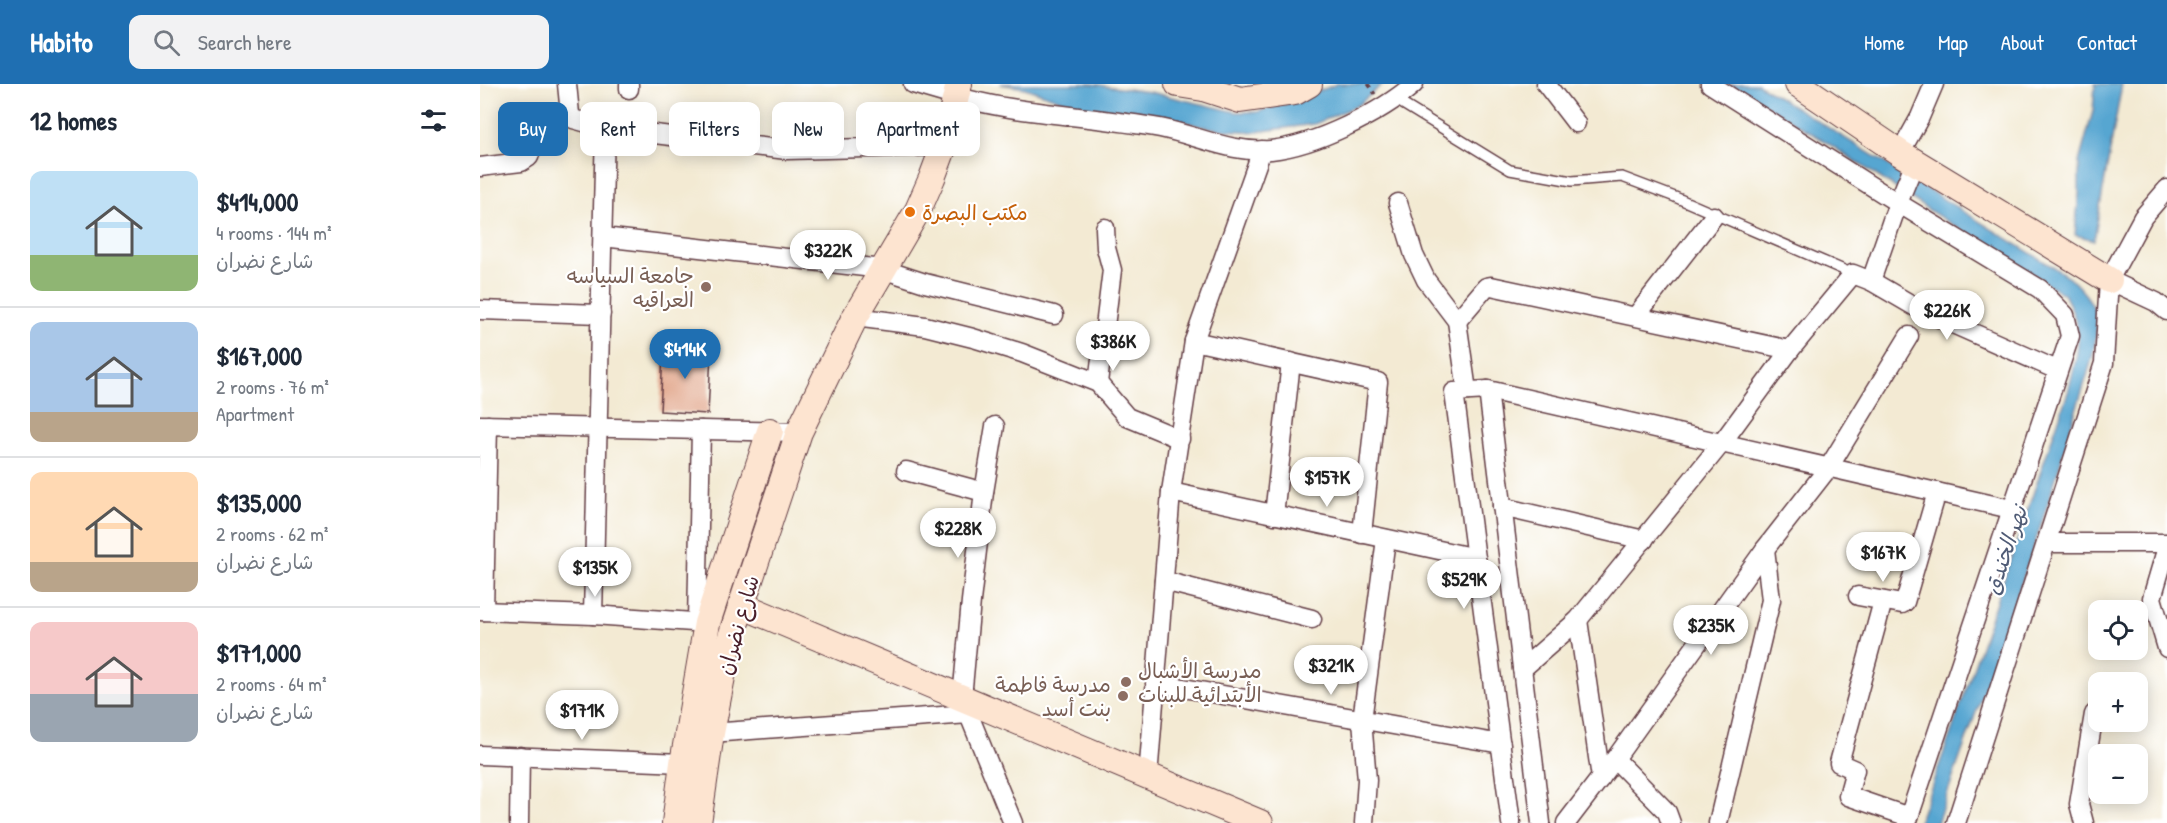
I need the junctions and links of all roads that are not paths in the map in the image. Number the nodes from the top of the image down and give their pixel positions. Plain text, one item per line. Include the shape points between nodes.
1 (567, 84) edge
2 (913, 84) edge
3 (1178, 84) edge
4 (1309, 84) edge
5 (1414, 84) edge
6 (1546, 84) edge
7 (1710, 84) edge
8 (1798, 84) edge
9 (1934, 84) edge
10 (1203, 86) edge
11 (958, 91) edge
12 (1396, 100) junction
13 (570, 114) junction
14 (580, 122) edge
15 (1576, 123) dead end
16 (657, 134) edge
17 (856, 148) edge
18 (1263, 150) junction
19 (604, 156) edge
20 (940, 156) edge
21 (1909, 161) junction
22 (480, 167) edge
23 (2167, 189) edge
24 (1899, 201) junction
25 (1398, 203) dead end
26 (1714, 216) junction
27 (1105, 228) dead end
28 (603, 237) junction
29 (882, 269) junction
30 (1853, 274) junction
31 (2109, 280) junction
32 (1871, 281) junction
33 (480, 309) edge
34 (2167, 311) edge
35 (601, 314) junction
36 (1054, 315) dead end
37 (1636, 316) junction
38 (855, 317) junction
39 (1457, 321) junction
40 (1909, 336) dead end
41 (1194, 341) junction
42 (1790, 350) junction
43 (1291, 362) junction
44 (2057, 370) junction
45 (1098, 383) junction
46 (1488, 390) junction
47 (1461, 391) junction
48 (484, 425) edge
49 (995, 426) dead end
50 (598, 428) junction
51 (701, 430) junction
52 (770, 431) junction
53 (799, 432) junction
54 (1180, 439) junction
55 (1721, 444) junction
56 (1829, 467) junction
57 (906, 471) dead end
58 (984, 492) junction
59 (1171, 492) junction
60 (1937, 492) junction
61 (1502, 507) junction
62 (2011, 509) junction
63 (1274, 515) junction
64 (1362, 534) junction
65 (1386, 539) junction
66 (1644, 540) junction
67 (2048, 543) junction
68 (2167, 545) edge
69 (1765, 549) junction
70 (1476, 558) junction
71 (1164, 581) junction
72 (1858, 596) dead end
73 (1883, 601) junction
74 (741, 605) junction
75 (482, 611) edge
76 (593, 615) junction
77 (1312, 619) dead end
78 (1578, 620) junction
79 (702, 623) junction
80 (2167, 648) edge
81 (1522, 669) junction
82 (1155, 682) junction
83 (965, 706) junction
84 (1362, 720) junction
85 (2091, 732) edge
86 (711, 733) junction
87 (1501, 744) junction
88 (480, 755) edge
89 (520, 756) junction
90 (1615, 759) junction
91 (695, 764) junction
92 (1148, 777) junction
93 (1601, 778) junction
94 (1908, 820) edge
95 (519, 823) edge
96 (675, 823) edge
97 (698, 823) edge
98 (1013, 823) edge
99 (1260, 823) edge
100 (1364, 823) edge
101 (1511, 823) edge
102 (1541, 823) edge
103 (1566, 823) edge
104 (1671, 823) edge
105 (1718, 823) edge
106 (1956, 823) edge
107 (2084, 823) edge

1 - 13 street
2 - 11 street
3 - 10 street
4 - 10 street via 1295,92 1240,100
5 - 12 street
6 - 15 street
7 - 24 street
8 - 21 street
9 - 21 street via 1920,117
11 - 18 street via 1008,108 1162,129 1242,149
12 - 18 street via 1342,128
12 - 26 lane via 1510,170 1572,181 1622,177
13 - 14 street
13 - 22 street via 538,130 529,157 520,162
16 - 17 street via 787,150
18 - 41 street
19 - 28 street
20 - 29 street, شارع نضران via 918,210
21 - 24 street
21 - 31 street
23 - 31 street via 2143,216
24 - 32 street
24 - 44 street via 2040,289 2065,315 2070,336
25 - 39 street via 1426,280
26 - 30 lane
26 - 37 street
27 - 45 street via 1112,270
28 - 29 street
28 - 35 street
29 - 36 street
29 - 38 street, شارع نضران
30 - 32 street
30 - 42 street
31 - 34 street
31 - 67 street via 2104,363
32 - 44 street via 1919,309
33 - 35 street
35 - 50 street
37 - 39 street via 1491,286 1485,287
37 - 42 street
38 - 45 street via 925,326 973,338
38 - 53 street, شارع نضران
39 - 47 street
40 - 56 street
41 - 43 street
41 - 54 street
42 - 55 street
43 - 63 street
43 - 64 street via 1378,382
44 - 62 street
45 - 54 street via 1127,417
46 - 47 street
46 - 55 street
46 - 61 street
47 - 70 street
48 - 50 street
48 - 75 street
49 - 58 street
50 - 51 street
50 - 76 street
51 - 52 street
51 - 79 street
52 - 53 street
52 - 79 street, شارع نضران
53 - 74 street, شارع نضران
54 - 59 street
55 - 56 street
55 - 66 street
56 - 60 street
56 - 69 street
57 - 58 street
58 - 83 street via 971,601
59 - 63 street
59 - 71 street
60 - 62 street
60 - 73 street via 1905,602
61 - 66 street
61 - 81 street
62 - 94 street
63 - 64 street
64 - 65 street
65 - 70 street
65 - 84 street
66 - 78 street
67 - 68 street
67 - 106 street
68 - 80 street via 2152,598
69 - 90 street
69 - 105 street via 1772,600
70 - 87 street
71 - 77 street
71 - 82 street
72 - 73 street
73 - 94 street via 1839,763 1855,770 1848,796
74 - 83 street
74 - 86 street, شارع نضران via 728,646
75 - 76 street
76 - 79 street
78 - 81 street
78 - 93 street
79 - 91 street, شارع نضران
81 - 102 street
82 - 84 street
82 - 92 street
83 - 86 street
83 - 92 street
83 - 98 street
84 - 87 street
84 - 100 street via 1367,780
85 - 107 street via 2079,804
86 - 91 street, شارع نضران
87 - 101 street
88 - 89 street
89 - 91 street
89 - 95 street
90 - 93 street
90 - 104 street via 1667,812
91 - 96 street, شارع نضران
91 - 97 street, شارع نضران
92 - 99 street
93 - 103 street

